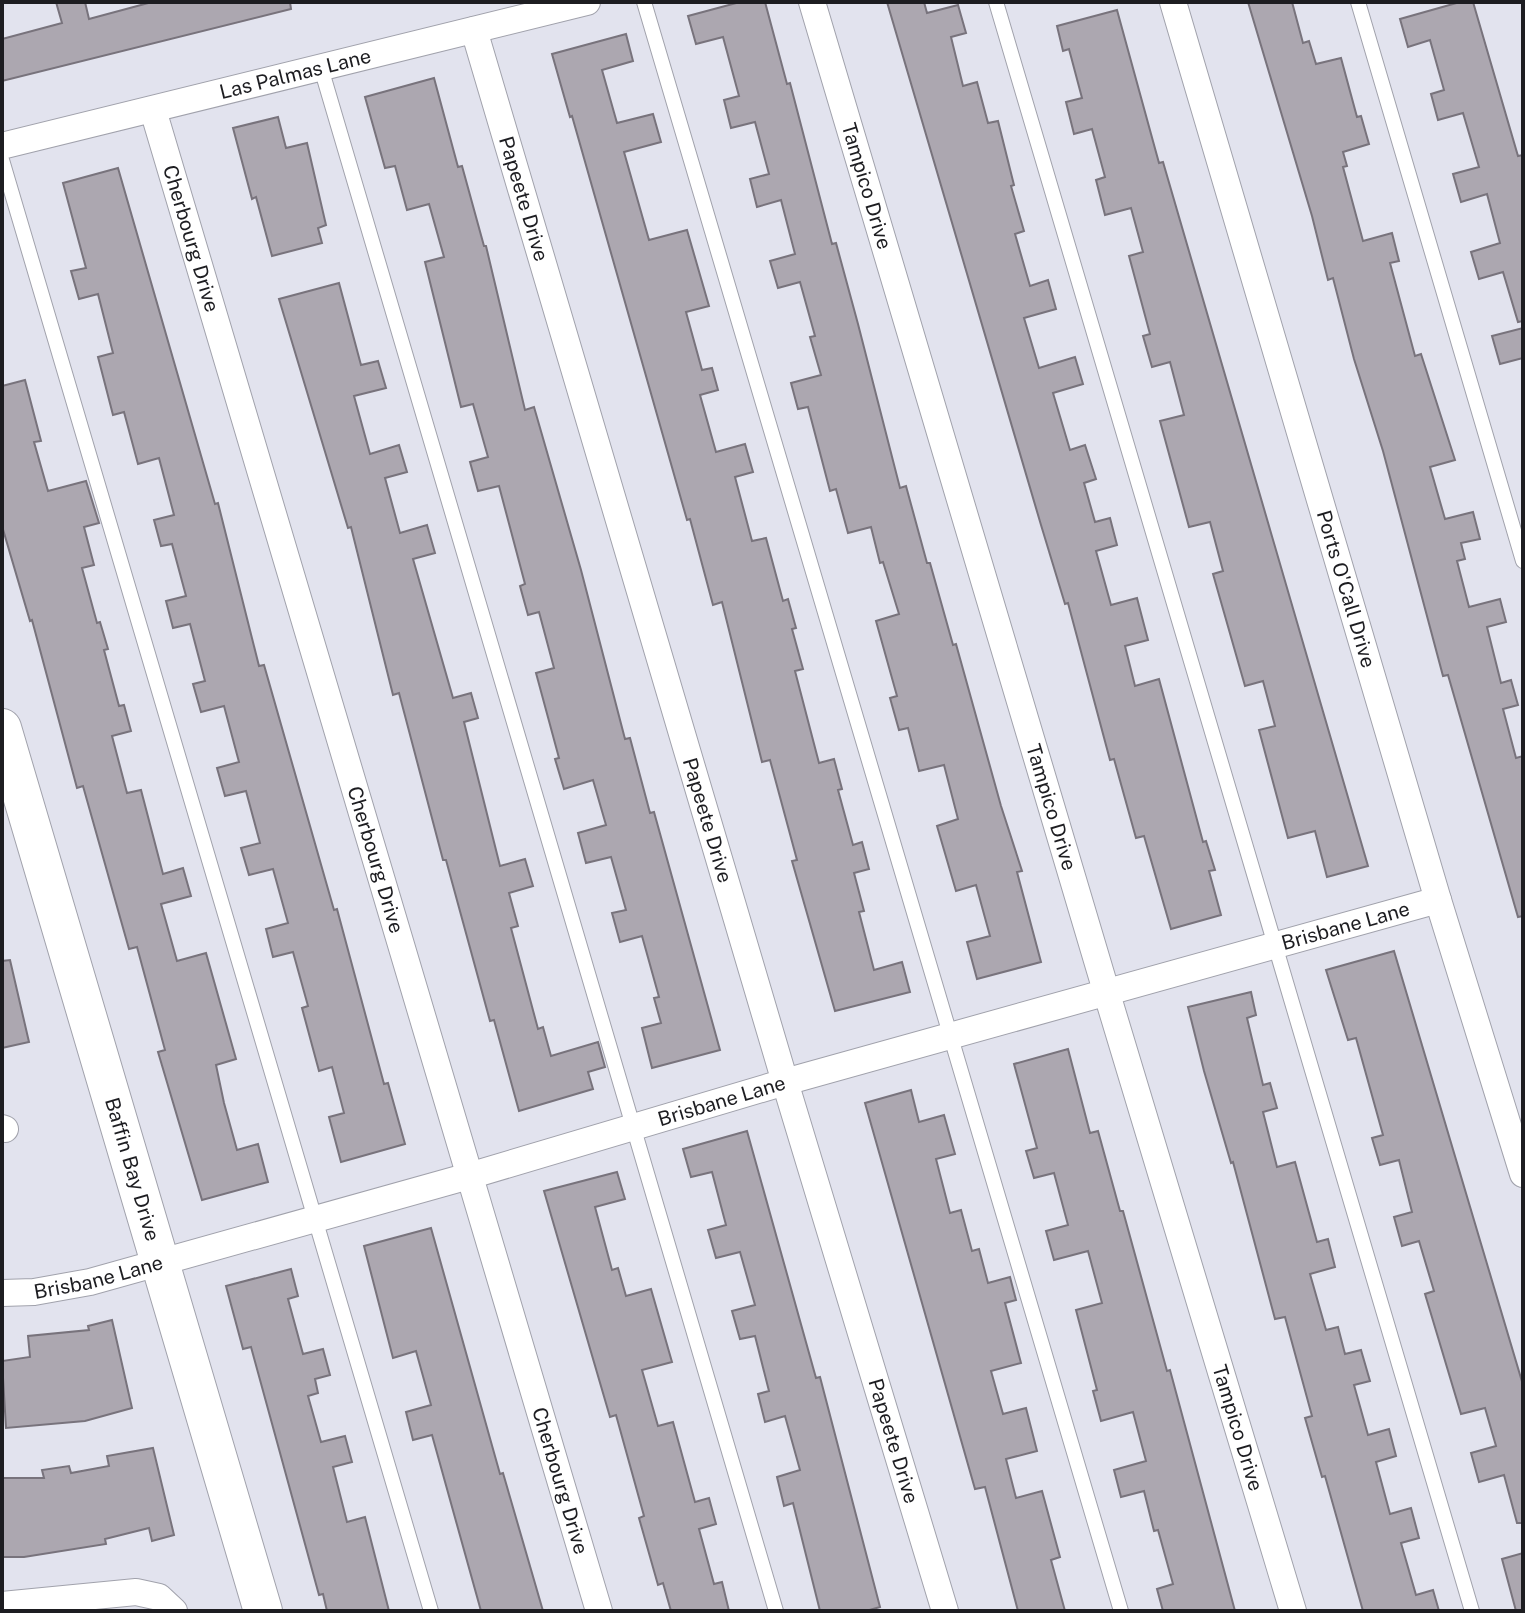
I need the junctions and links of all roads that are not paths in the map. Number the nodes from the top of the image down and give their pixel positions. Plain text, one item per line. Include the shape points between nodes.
1 (587, 2) edge
2 (644, 2) edge
3 (812, 2) edge
4 (996, 2) edge
5 (1173, 2) edge
6 (1358, 2) edge
7 (474, 30) junction
8 (321, 68) junction
9 (153, 110) junction
10 (2, 146) edge
11 (2, 160) edge
12 (1523, 561) edge
13 (2, 728) edge
14 (1438, 900) junction
15 (1275, 946) junction
16 (1107, 994) junction
17 (952, 1036) junction
18 (785, 1082) junction
19 (634, 1127) junction
20 (1523, 1174) edge
21 (469, 1176) junction
22 (315, 1219) junction
23 (160, 1263) junction
24 (2, 1293) edge
25 (167, 1604) edge
26 (2, 1605) edge
27 (263, 1611) edge
28 (431, 1611) edge
29 (599, 1611) edge
30 (776, 1611) edge
31 (945, 1611) edge
32 (1121, 1611) edge
33 (1293, 1611) edge
34 (1472, 1611) edge

1 - 7 street, Las Palmas Lane
2 - 17 lane
3 - 16 street, Tampico Drive
4 - 15 lane
5 - 14 street, Ports O'Call Drive
6 - 12 lane
7 - 8 street, Las Palmas Lane
7 - 18 street, Papeete Drive
8 - 9 street, Las Palmas Lane
8 - 19 lane
9 - 10 street, Las Palmas Lane
9 - 21 street, Cherbourg Drive
11 - 22 lane
13 - 23 street, Baffin Bay Drive
14 - 15 street, Brisbane Lane
14 - 20 street, Ports O'Call Drive
15 - 16 street, Brisbane Lane
15 - 34 lane
16 - 17 street, Brisbane Lane
16 - 33 street, Tampico Drive
17 - 18 street, Brisbane Lane
17 - 32 lane
18 - 19 street, Brisbane Lane
18 - 31 street, Papeete Drive
19 - 21 street, Brisbane Lane
19 - 30 lane
21 - 22 street, Brisbane Lane
21 - 29 street, Cherbourg Drive
22 - 23 street, Brisbane Lane
22 - 28 lane
23 - 24 street, Brisbane Lane via 90,1282
23 - 27 street, Baffin Bay Drive
25 - 26 street via 147,1593 125,1592

